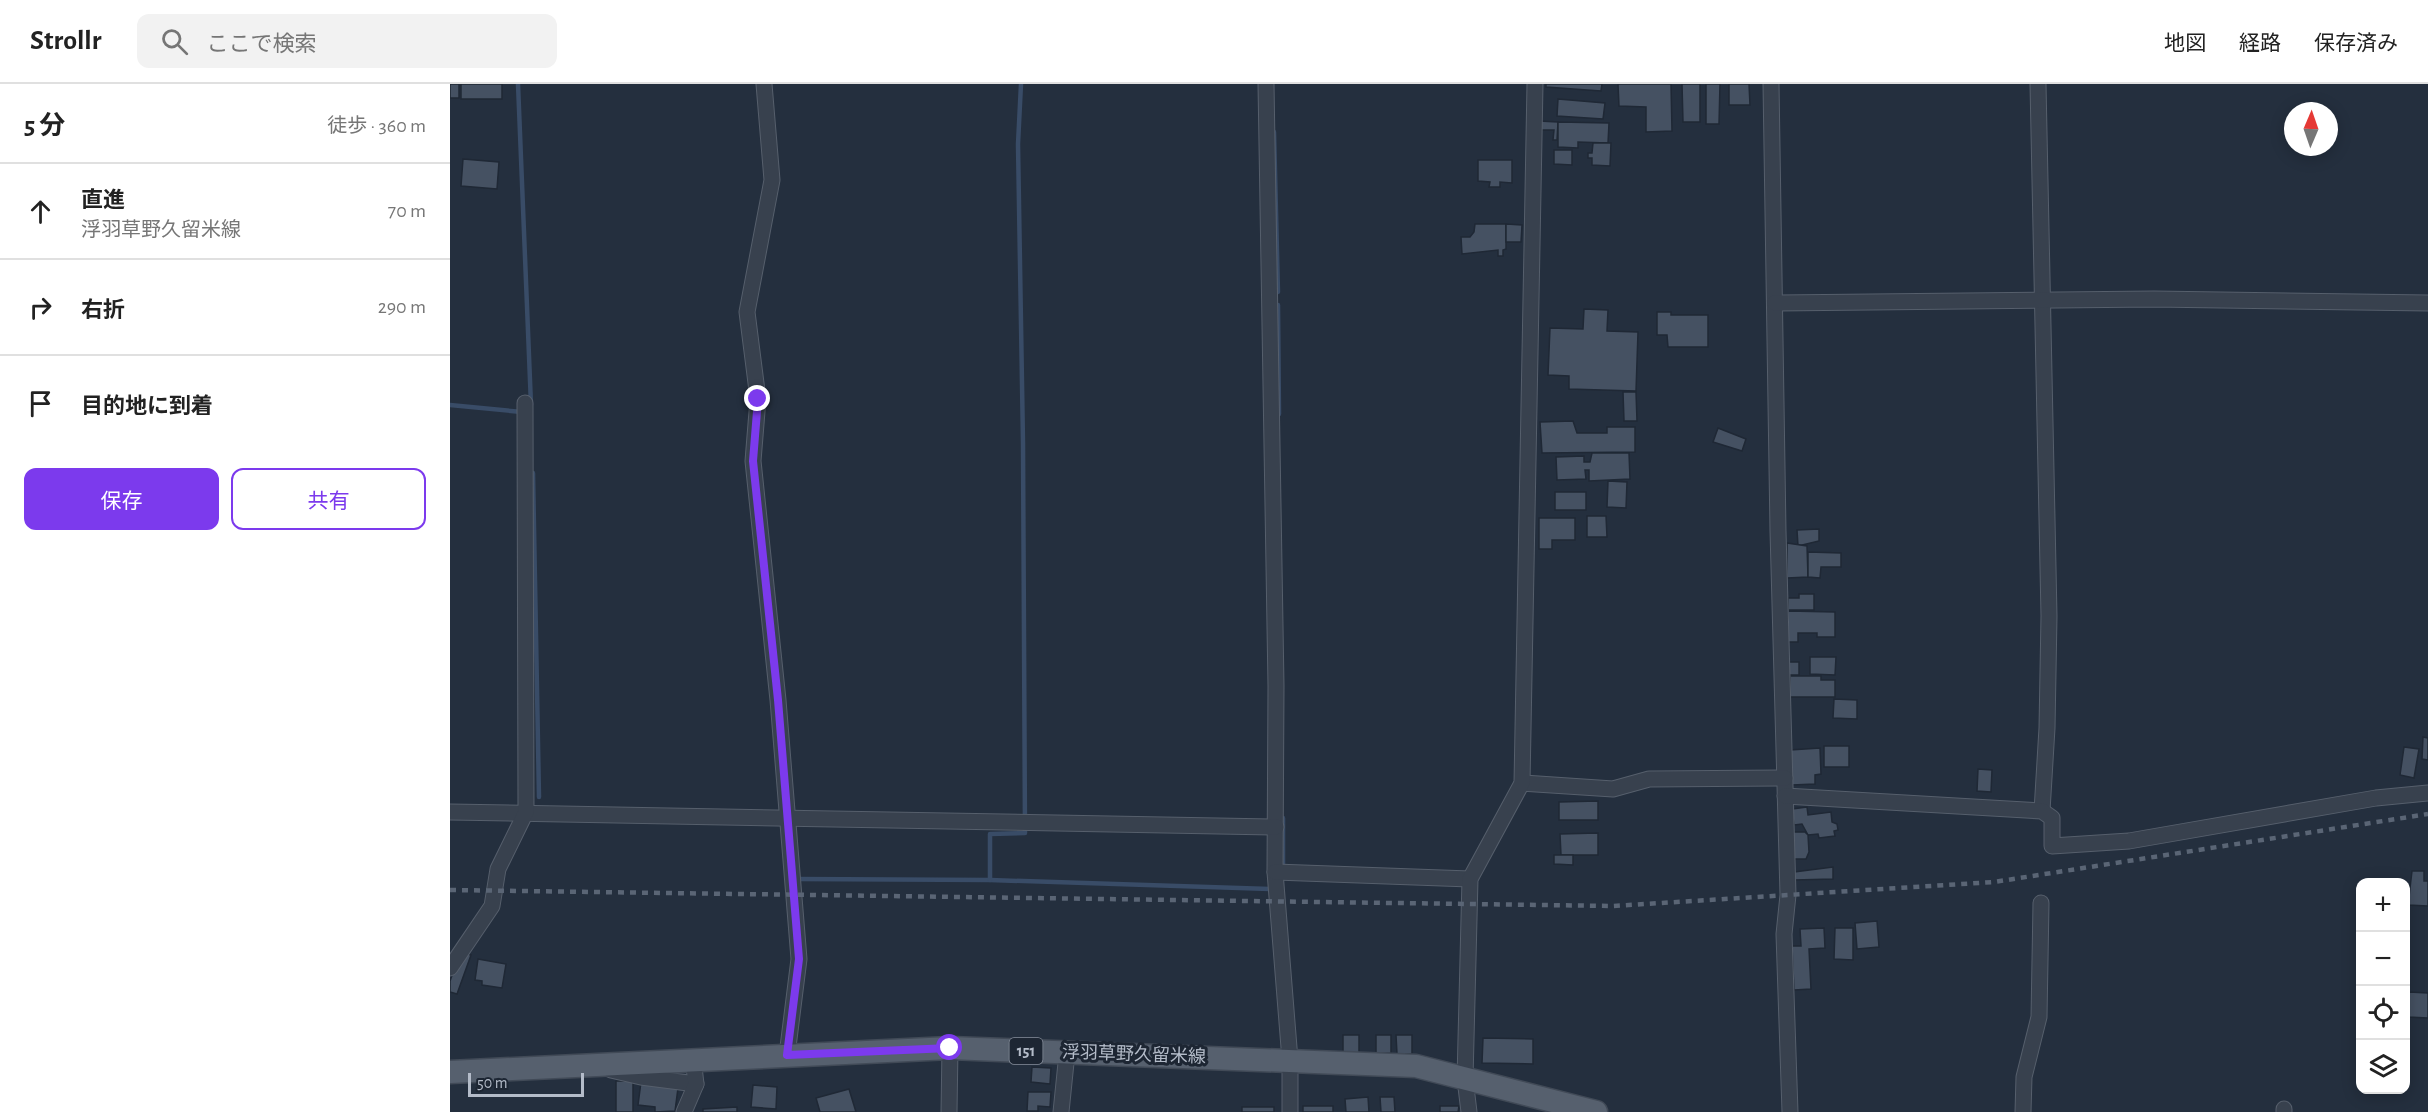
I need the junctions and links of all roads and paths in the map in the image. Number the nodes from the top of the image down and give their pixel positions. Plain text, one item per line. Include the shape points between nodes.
1 (764, 84) edge
2 (1266, 84) edge
3 (1535, 84) edge
4 (1771, 84) edge
5 (2038, 84) edge
6 (2042, 300) junction
7 (1775, 303) junction
8 (2428, 303) edge
9 (525, 403) dead end
10 (1785, 778) junction
11 (1522, 783) junction
12 (2428, 793) edge
13 (1785, 796) junction
14 (2042, 811) junction
15 (450, 812) edge
16 (526, 812) junction
17 (789, 820) junction
18 (1276, 827) junction
19 (1275, 872) junction
20 (1470, 879) junction
21 (2041, 903) dead end
22 (450, 968) edge
23 (950, 1048) junction
24 (1067, 1053) junction
25 (787, 1055) junction
26 (693, 1058) junction
27 (1290, 1060) junction
28 (594, 1066) junction
29 (450, 1072) edge
30 (1465, 1079) junction
31 (696, 1084) junction
32 (684, 1112) edge
33 (949, 1112) edge
34 (1061, 1112) edge
35 (1290, 1112) edge
36 (1469, 1112) edge
37 (1596, 1112) edge
38 (1790, 1112) edge
39 (2023, 1112) edge

1 - 17 street via 772,180 747,312 758,399 753,461
2 - 18 street
3 - 11 street
4 - 7 street
5 - 6 street
6 - 7 street
6 - 8 street
6 - 14 street via 2049,616
7 - 10 street
9 - 16 street
10 - 11 street via 1649,779 1613,789
10 - 13 street
11 - 20 street
12 - 14 street via 2376,798 2129,841 2052,846 2052,818
13 - 14 street
13 - 38 street via 1788,895 1784,934
15 - 16 street
16 - 17 street
16 - 22 street via 498,869 492,906
17 - 18 street
17 - 25 street via 799,959
18 - 19 street
19 - 20 street
19 - 27 street
20 - 30 street
21 - 39 street via 2039,1017 2024,1077
23 - 24 main road, 浮羽草野久留米線 / 151
23 - 25 main road, 浮羽草野久留米線 / 151
23 - 33 street
24 - 27 main road, 浮羽草野久留米線 / 151
24 - 34 street
25 - 26 main road, 浮羽草野久留米線 / 151
26 - 28 main road, 浮羽草野久留米線 / 151
26 - 31 street
27 - 30 main road, 浮羽草野久留米線 / 151 via 1416,1066
27 - 35 street
28 - 29 main road, 浮羽草野久留米線 / 151
28 - 31 street
30 - 36 street
30 - 37 main road, 浮羽草野久留米線 / 151
31 - 32 street

